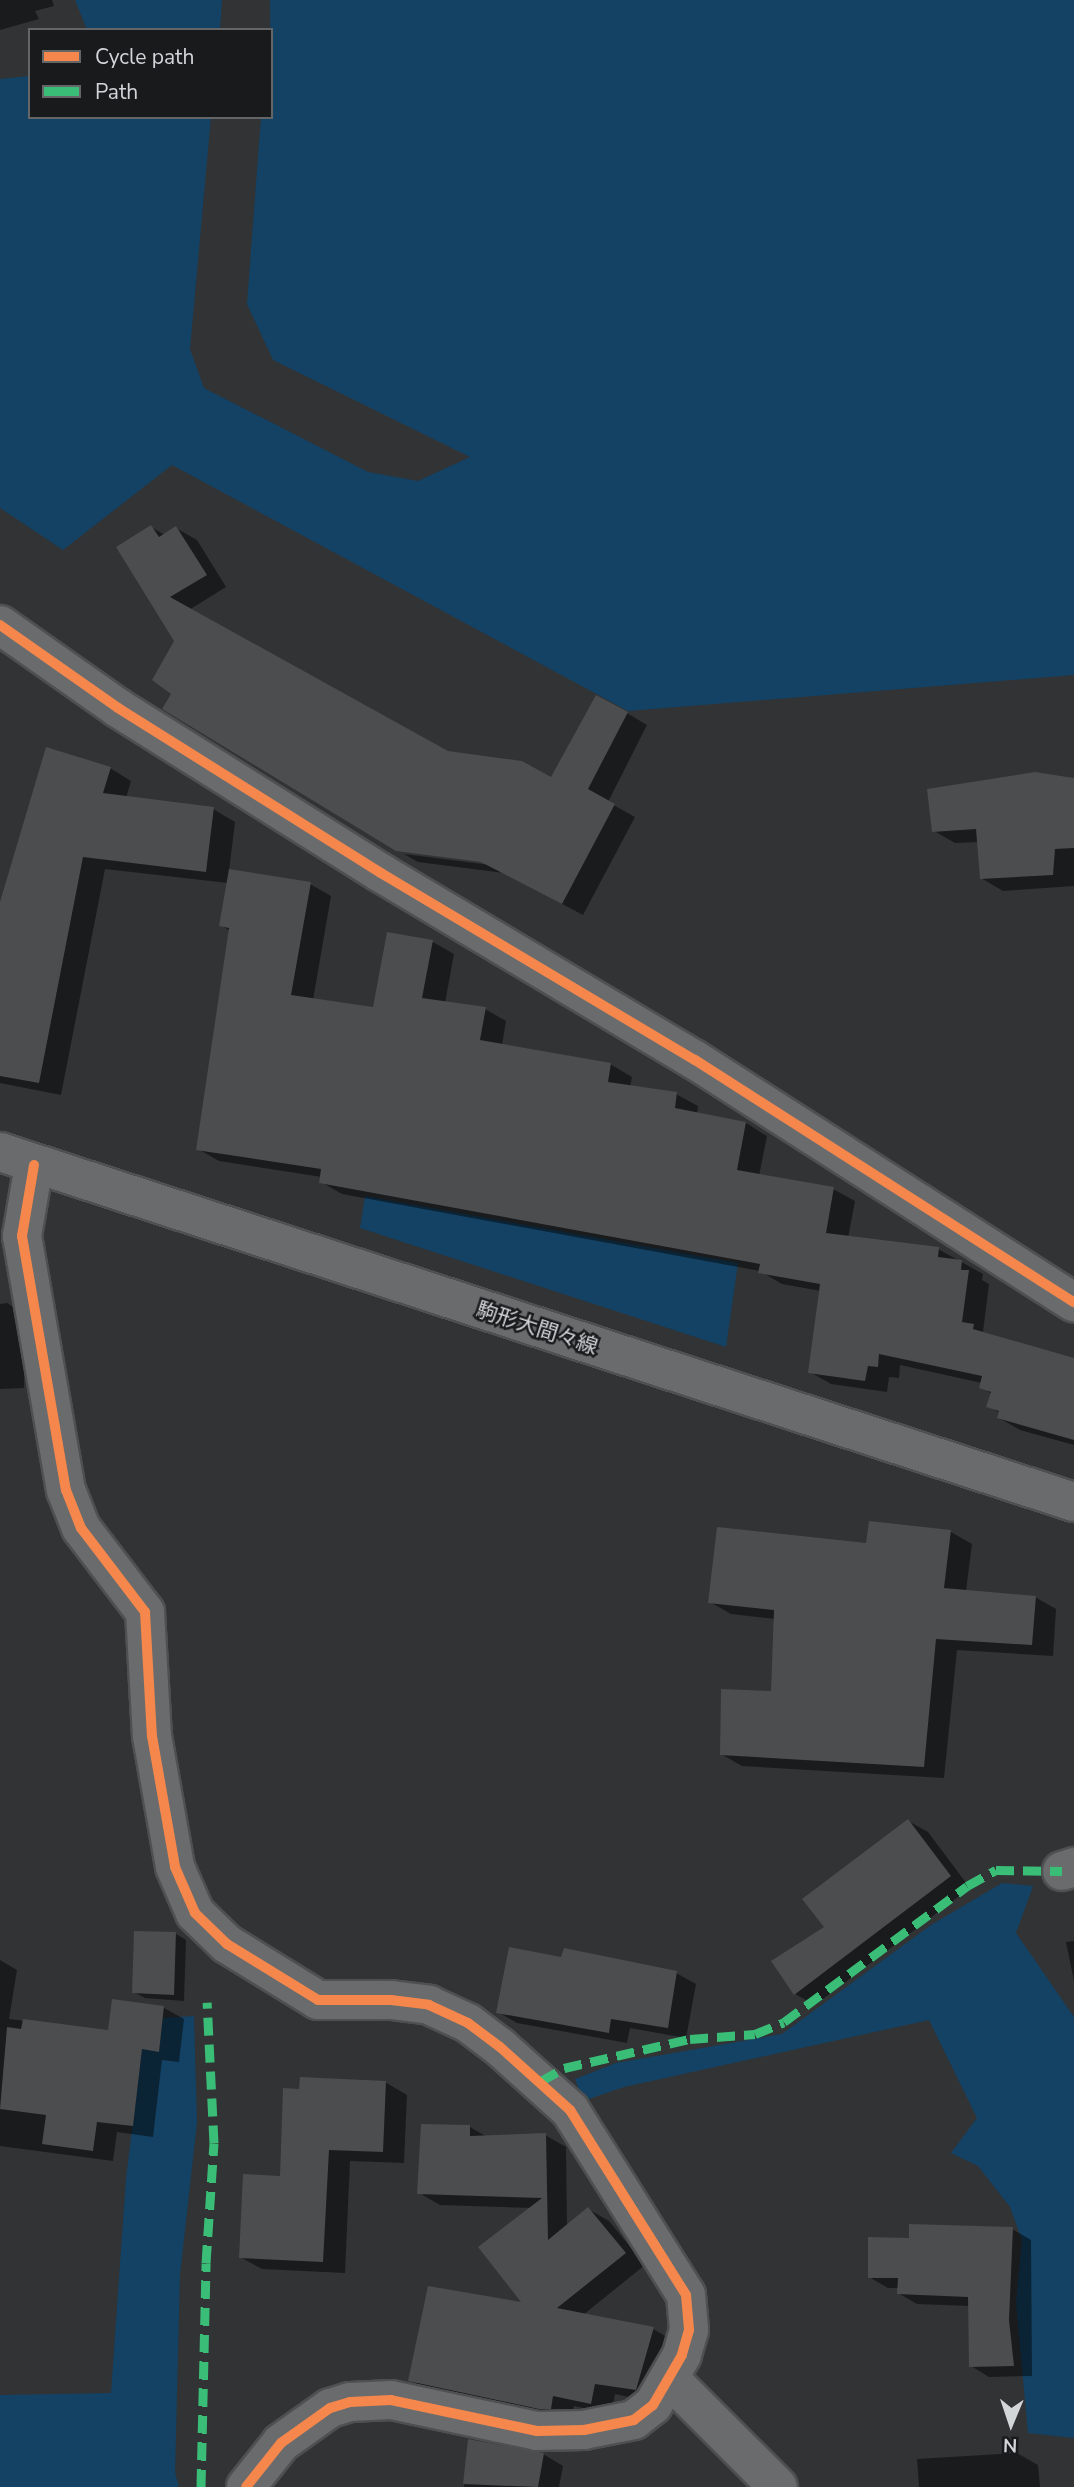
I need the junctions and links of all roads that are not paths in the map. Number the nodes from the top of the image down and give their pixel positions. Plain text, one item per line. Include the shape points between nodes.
1 (0, 625) edge
2 (17, 1158) edge
3 (1074, 1302) edge
4 (1074, 1502) edge
5 (671, 2380) junction
6 (246, 2487) edge
7 (778, 2487) edge

1 - 3 street via 118,708 381,873 707,1067
2 - 4 street, 駒形大間々線
2 - 5 street via 22,1236 66,1490 80,1528 145,1612 152,1736 175,1867 187,1898 208,1930 299,1990 318,2000 429,2005 468,2024 551,2091 570,2110 686,2295 689,2330
5 - 6 street via 653,2405 634,2420 584,2430 537,2431 391,2400 350,2402 330,2408 281,2443
5 - 7 street

